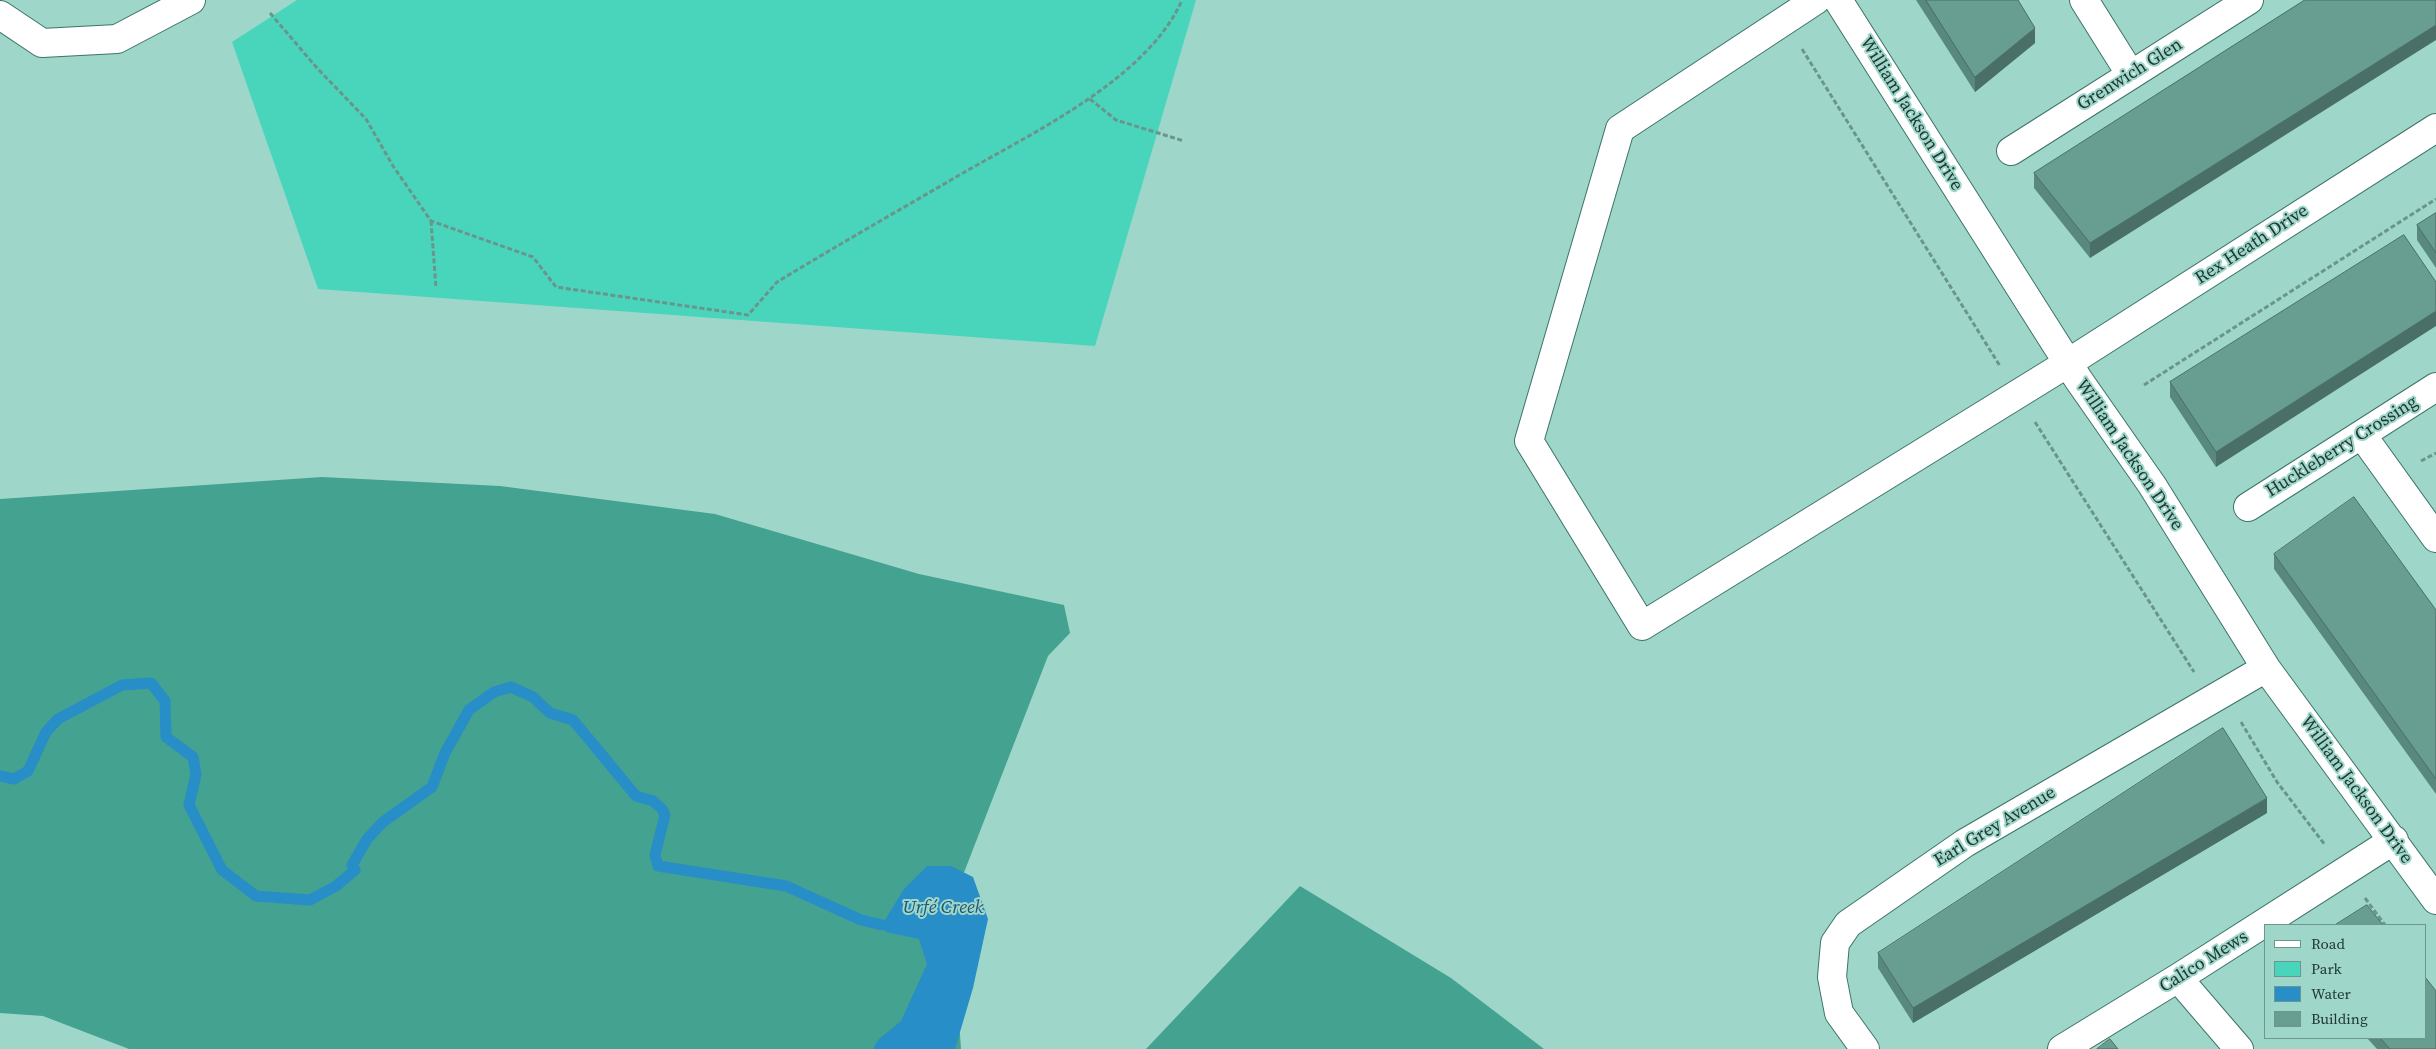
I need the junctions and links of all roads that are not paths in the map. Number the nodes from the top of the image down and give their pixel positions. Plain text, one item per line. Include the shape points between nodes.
1 (191, 0) edge
2 (1816, 0) edge
3 (1838, 0) edge
4 (2084, 0) edge
5 (2249, 0) edge
6 (0, 15) edge
7 (2131, 75) junction
8 (2436, 128) edge
9 (2012, 151) dead end
10 (2068, 363) junction
11 (2436, 387) edge
12 (2362, 435) junction
13 (2248, 507) dead end
14 (2436, 538) edge
15 (2266, 668) junction
16 (2394, 840) junction
17 (2436, 900) edge
18 (2178, 978) junction
19 (1865, 1049) edge
20 (2062, 1049) edge
21 (2239, 1049) edge

1 - 6 street via 116,39 42,43
2 - 10 street, Rex Heath Drive via 1620,129 1529,441 1642,626
3 - 10 street, William Jackson Drive
4 - 7 street
5 - 7 street, Grenwich Glen
7 - 9 street, Grenwich Glen
8 - 10 street, Rex Heath Drive
10 - 15 street, William Jackson Drive via 2152,485
11 - 12 street, Huckleberry Crossing
12 - 13 street, Huckleberry Crossing
12 - 14 street
15 - 16 street, William Jackson Drive
15 - 19 street, Earl Grey Avenue via 1965,843 1848,924 1835,942 1832,977 1839,1013
16 - 17 street, William Jackson Drive
16 - 18 street, Calico Mews
18 - 20 street, Calico Mews
18 - 21 street

